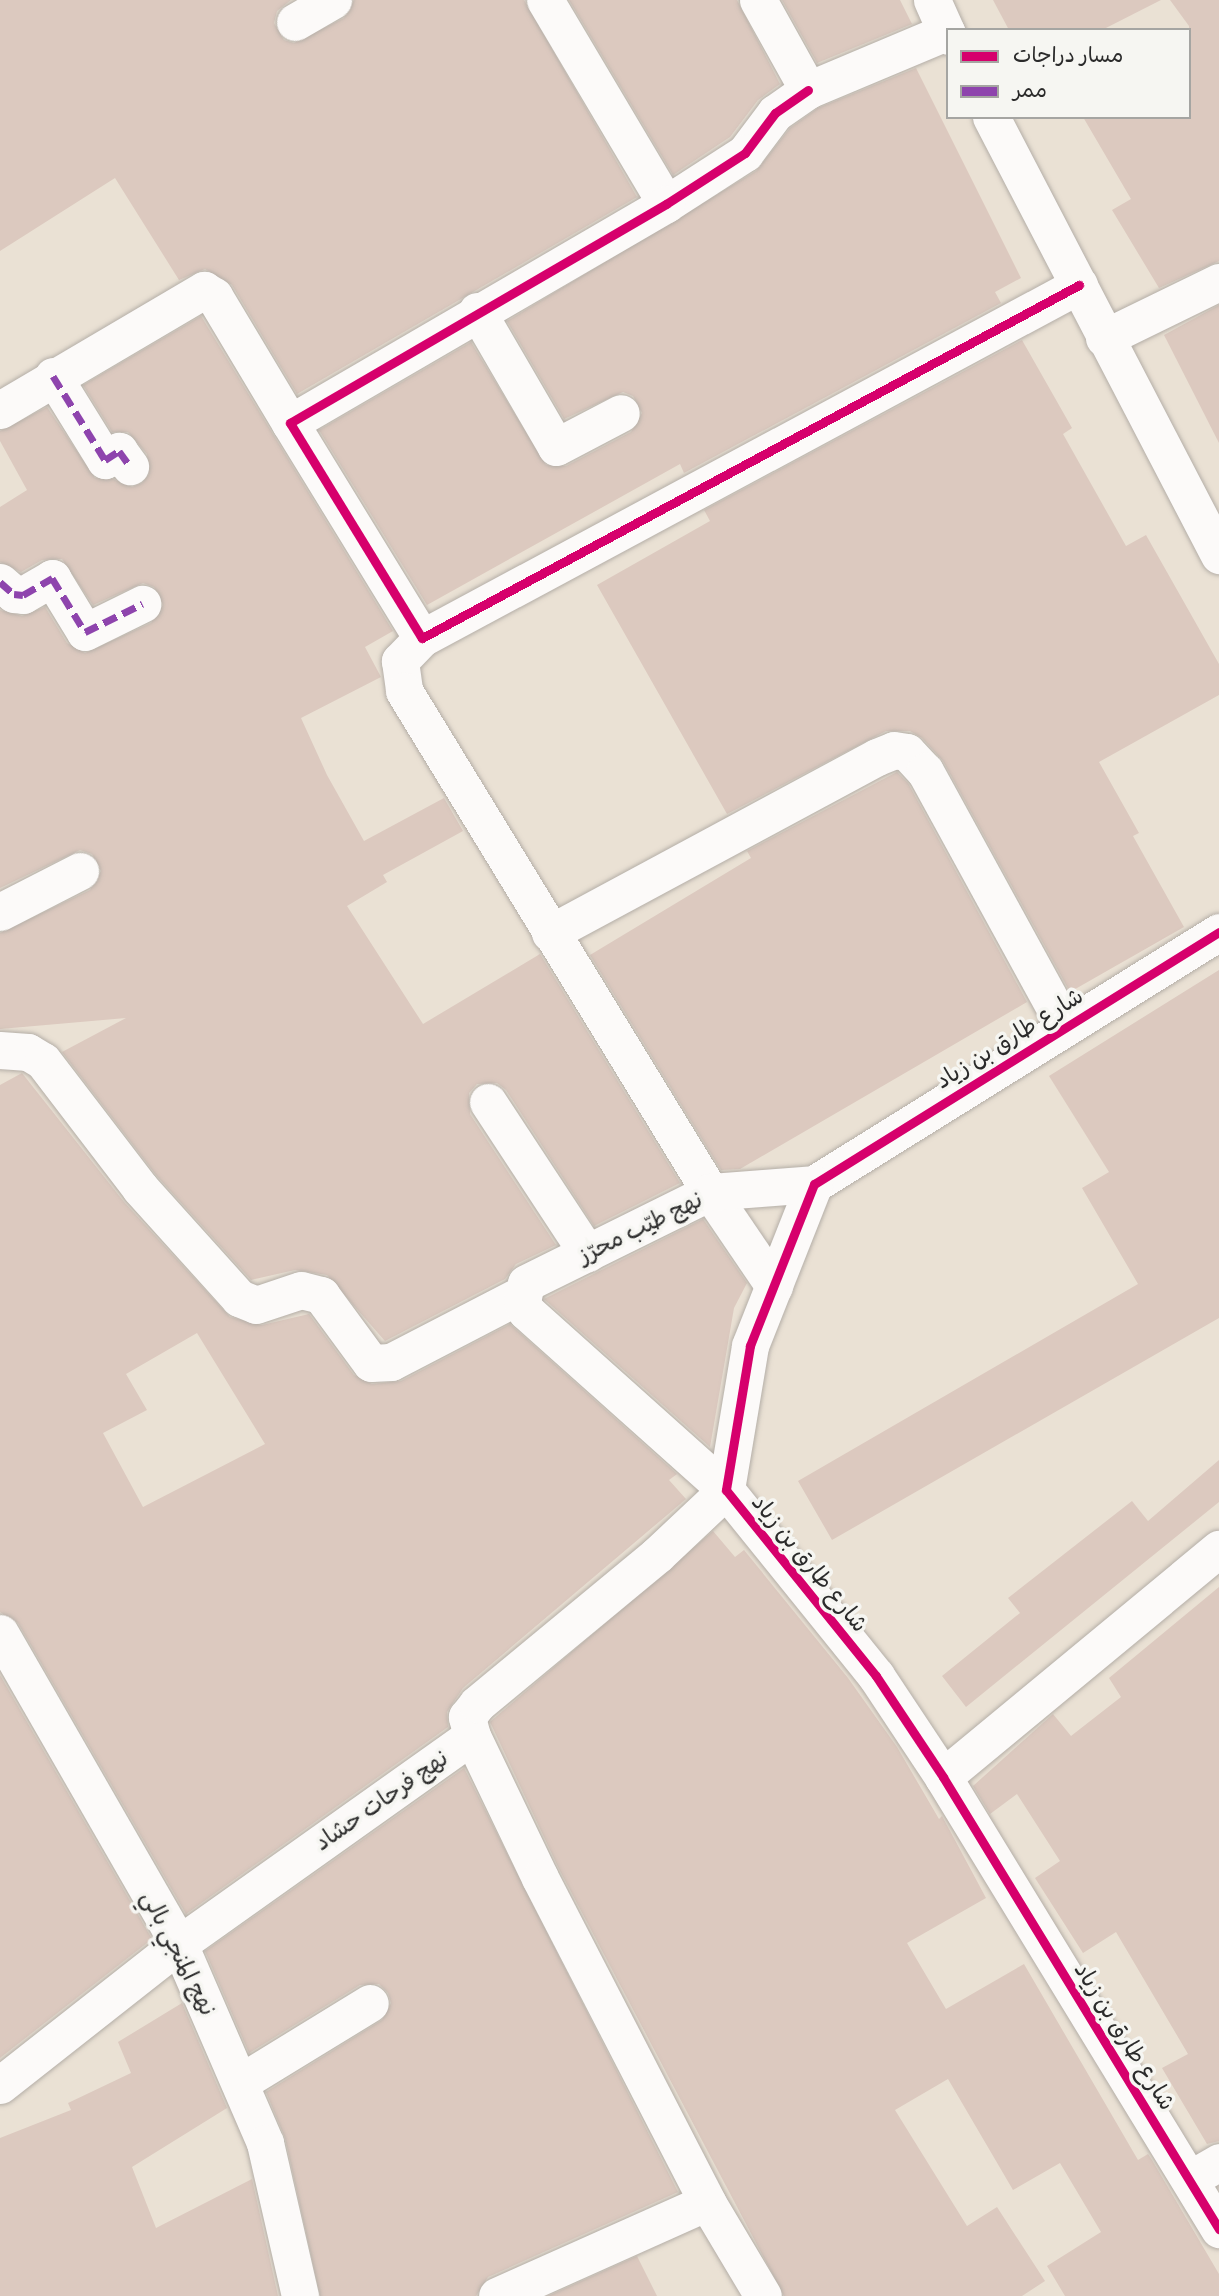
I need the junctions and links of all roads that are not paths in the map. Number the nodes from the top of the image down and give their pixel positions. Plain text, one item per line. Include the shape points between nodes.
1 (333, 0) edge
2 (545, 0) edge
3 (758, 0) edge
4 (295, 22) dead end
5 (942, 23) edge
6 (808, 90) junction
7 (991, 119) edge
8 (666, 204) junction
9 (1219, 282) edge
10 (1079, 285) junction
11 (477, 311) junction
12 (1104, 338) junction
13 (53, 376) junction
14 (0, 410) edge
15 (621, 413) dead end
16 (290, 423) junction
17 (130, 466) dead end
18 (1219, 555) edge
19 (0, 582) edge
20 (142, 604) dead end
21 (422, 638) junction
22 (80, 871) dead end
23 (0, 912) edge
24 (1219, 932) edge
25 (550, 933) junction
26 (1064, 1025) junction
27 (0, 1050) edge
28 (488, 1102) dead end
29 (814, 1184) junction
30 (710, 1192) junction
31 (587, 1253) junction
32 (774, 1286) junction
33 (522, 1294) junction
34 (726, 1490) junction
35 (1219, 1549) edge
36 (0, 1633) edge
37 (472, 1736) junction
38 (943, 1777) junction
39 (179, 1944) junction
40 (370, 2003) dead end
41 (241, 2082) junction
42 (0, 2085) edge
43 (1204, 2170) edge
44 (707, 2202) junction
45 (1219, 2229) edge
46 (300, 2296) edge
47 (497, 2296) edge
48 (763, 2296) edge

1 - 4 street
2 - 8 street
3 - 6 street
5 - 6 street
6 - 8 street via 775,113 745,153
7 - 10 street
8 - 11 street
9 - 12 street
10 - 12 street
10 - 21 street
11 - 15 street via 556,447
11 - 16 street
12 - 18 street
13 - 14 street
13 - 16 street via 204,290 214,296
13 - 17 street via 105,460 119,451
16 - 21 street
19 - 20 street via 14,594 23,595 52,578 85,632
21 - 25 street via 402,656 399,682
22 - 23 street
24 - 26 street, شارع طارق بن زياد
25 - 26 street via 877,757 894,750 907,752 925,771
25 - 30 street
26 - 29 street, شارع طارق بن زياد
27 - 33 street, نهج طيّب محرّز via 28,1052 43,1061 140,1188 239,1298 256,1305 301,1290 321,1295 371,1363 391,1362
28 - 31 street
29 - 30 street, نهج طيّب محرّز
29 - 32 street, شارع طارق بن زياد
30 - 31 street, نهج طيّب محرّز
30 - 32 street
31 - 33 street, نهج طيّب محرّز via 526,1283
32 - 34 street, شارع طارق بن زياد via 750,1346
33 - 34 street via 526,1311
34 - 37 street, نهج فرحات حشاد via 657,1555 477,1704 467,1717
34 - 38 street, شارع طارق بن زياد via 876,1676
35 - 38 street
36 - 39 street, نهج المنجي بالي
37 - 39 street, نهج فرحات حشاد
37 - 44 street
38 - 43 street, شارع طارق بن زياد
39 - 41 street, نهج المنجي بالي
39 - 42 street, نهج فرحات حشاد
40 - 41 street
41 - 46 street, نهج المنجي بالي via 265,2143
43 - 45 street, شارع طارق بن زياد
44 - 47 street
44 - 48 street

